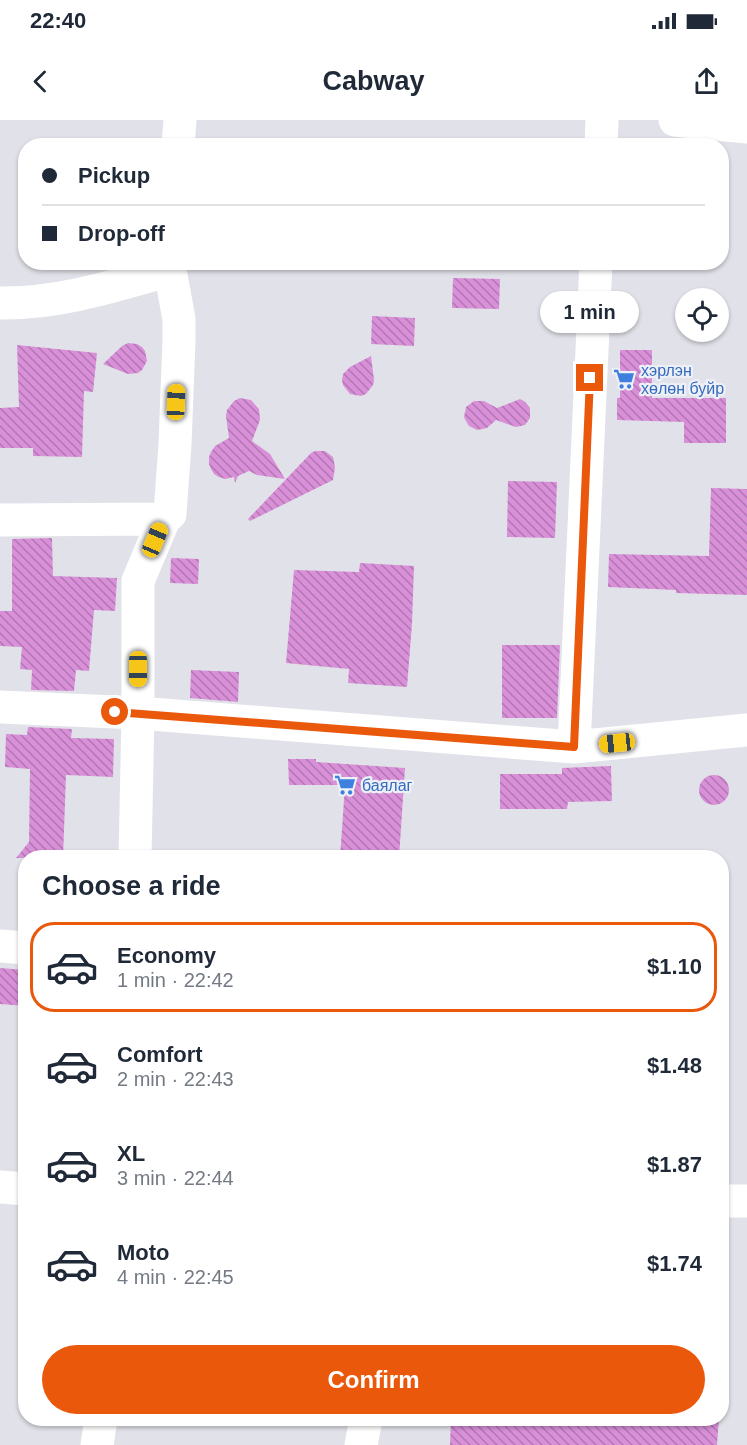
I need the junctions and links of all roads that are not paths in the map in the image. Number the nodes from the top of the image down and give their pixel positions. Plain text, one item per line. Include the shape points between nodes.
1 (180, 120) edge
2 (602, 120) edge
3 (675, 120) edge
4 (747, 127) edge
5 (179, 138) edge
6 (601, 138) edge
7 (158, 270) edge
8 (171, 270) edge
9 (596, 270) edge
10 (0, 303) edge
11 (164, 519) junction
12 (0, 520) edge
13 (0, 707) edge
14 (138, 713) junction
15 (747, 730) edge
16 (574, 747) junction
17 (135, 850) edge
18 (0, 946) edge
19 (18, 947) edge
20 (0, 1187) edge
21 (18, 1188) edge
22 (729, 1201) edge
23 (747, 1201) edge
24 (100, 1426) edge
25 (365, 1426) edge
26 (97, 1445) edge
27 (361, 1445) edge

1 - 5 street
2 - 6 street
3 - 4 street
7 - 10 street via 95,291
8 - 11 street via 179,339 170,514
9 - 16 street
11 - 12 street
11 - 14 street via 138,581
13 - 14 street
14 - 16 street
14 - 17 street
15 - 16 street
18 - 19 street
20 - 21 street
22 - 23 street
24 - 26 street
25 - 27 street

